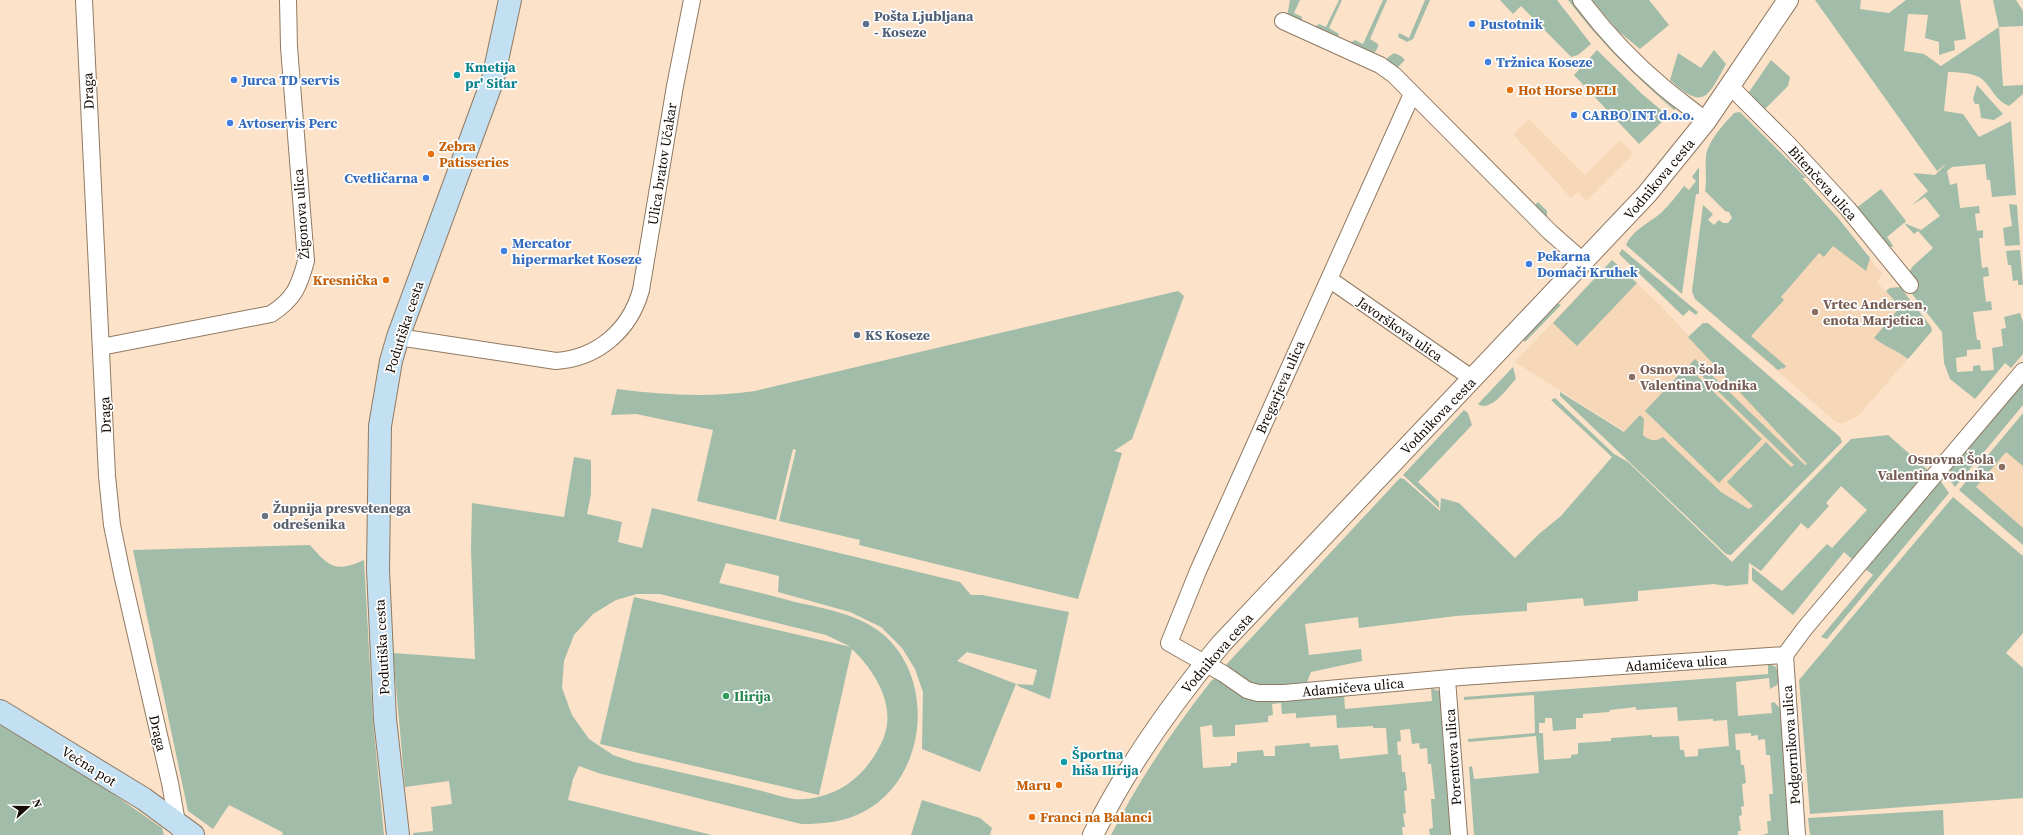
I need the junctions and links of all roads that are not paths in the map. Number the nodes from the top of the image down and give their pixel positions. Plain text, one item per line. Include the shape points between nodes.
1 (84, 0) edge
2 (288, 0) edge
3 (510, 0) edge
4 (692, 0) edge
5 (1581, 0) edge
6 (1788, 0) edge
7 (1283, 21) dead end
8 (1731, 87) junction
9 (1412, 94) junction
10 (1706, 121) junction
11 (1584, 262) junction
12 (1328, 279) junction
13 (1910, 285) dead end
14 (398, 337) junction
15 (100, 347) junction
16 (2023, 371) edge
17 (1472, 379) junction
18 (1785, 655) junction
19 (1205, 664) junction
20 (1447, 679) junction
21 (0, 711) edge
22 (183, 831) edge
23 (398, 835) edge
24 (1093, 835) edge
25 (1459, 835) edge
26 (1797, 835) edge

1 - 15 street, Draga
2 - 15 street, Žigonova ulica via 306,261 300,283 292,298 270,314
3 - 14 main road, Podutiška cesta via 493,79
4 - 14 street, Ulica bratov Učakar via 641,290 632,314 619,331 608,342 589,354 556,361
5 - 10 street via 1633,59
6 - 8 street, Vodnikova cesta
7 - 9 street via 1380,65
8 - 10 street, Vodnikova cesta
8 - 13 street, Bitenčeva ulica via 1848,209
9 - 11 street via 1550,232
9 - 12 street, Bregarjeva ulica
10 - 11 street, Vodnikova cesta via 1647,194
11 - 17 street, Vodnikova cesta
12 - 17 street, Javorškova ulica
12 - 19 street, Bregarjeva ulica via 1198,571 1169,643
14 - 23 main road, Podutiška cesta via 391,361 380,426 378,570 386,719
15 - 22 street, Draga via 112,525
16 - 18 street via 1805,628
17 - 19 street, Vodnikova cesta
18 - 20 street, Adamičeva ulica
18 - 26 street, Podgornikova ulica
19 - 20 street, Adamičeva ulica via 1237,684 1258,693
19 - 24 street, Vodnikova cesta via 1148,740
20 - 25 street, Porentova ulica
21 - 22 main road, Večna pot via 144,799

